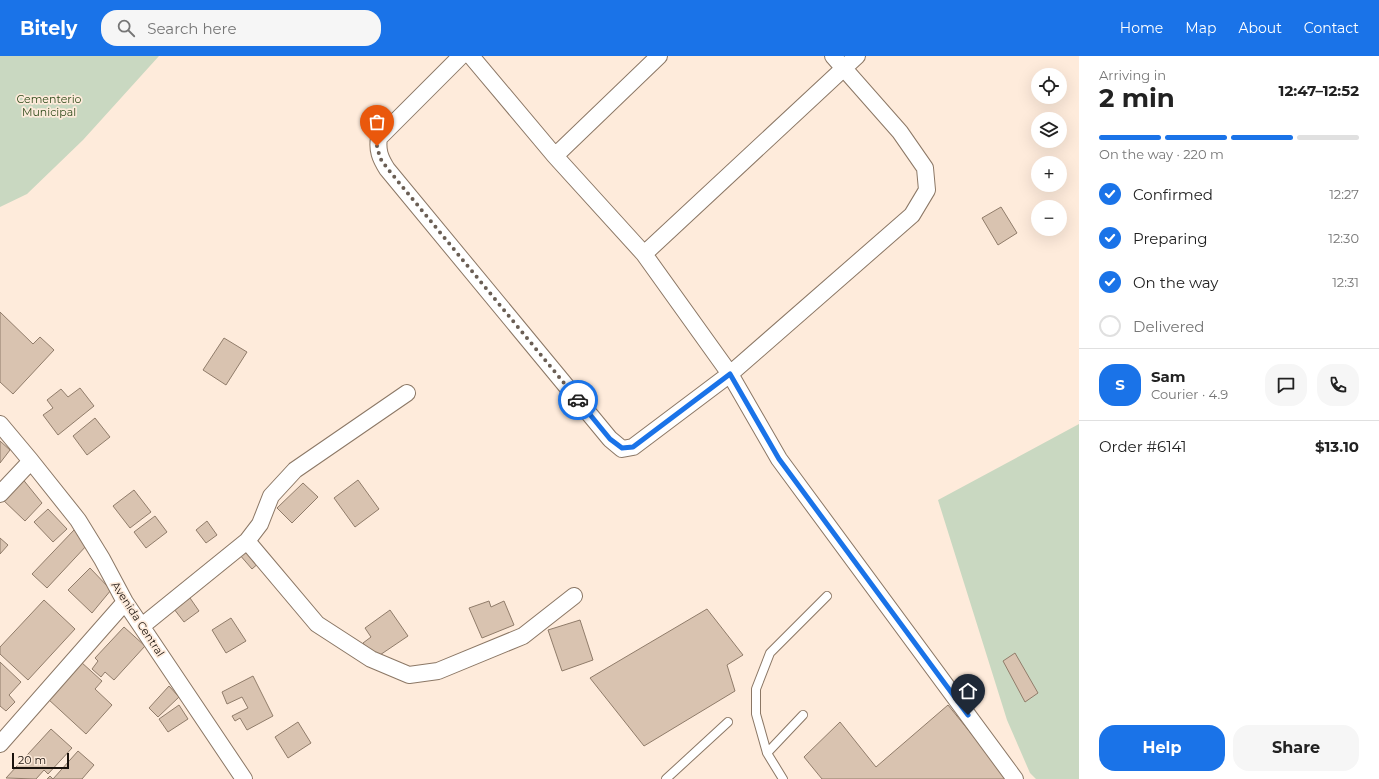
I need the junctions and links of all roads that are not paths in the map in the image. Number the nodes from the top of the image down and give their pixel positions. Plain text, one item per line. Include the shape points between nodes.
1 (461, 56) edge
2 (471, 56) edge
3 (659, 56) edge
4 (833, 56) edge
5 (857, 56) edge
6 (844, 68) junction
7 (555, 156) junction
8 (644, 254) junction
9 (730, 374) junction
10 (407, 392) dead end
11 (0, 424) edge
12 (32, 461) junction
13 (0, 494) edge
14 (246, 541) junction
15 (574, 596) dead end
16 (827, 596) dead end
17 (125, 602) junction
18 (142, 626) junction
19 (803, 715) dead end
20 (728, 722) dead end
21 (0, 744) edge
22 (767, 753) junction
23 (244, 779) edge
24 (666, 779) edge
25 (783, 779) edge
26 (1015, 779) edge

1 - 9 street via 379,138 377,146 380,158 610,439 622,448 633,447
2 - 7 street
3 - 7 street
4 - 6 street
5 - 6 street
6 - 8 street
6 - 9 street via 900,132 925,168 927,190 912,215
7 - 8 street
8 - 9 street
9 - 26 street via 779,459
10 - 14 street via 295,470 272,496 260,524
11 - 12 street, Avenida Central
12 - 13 street
12 - 17 street, Avenida Central via 78,520
14 - 15 street via 317,624 370,659 410,676 438,671 523,636
14 - 18 street
16 - 22 lane via 770,653 756,689 756,714
17 - 18 street, Avenida Central
17 - 21 street
18 - 23 street, Avenida Central
19 - 22 lane
20 - 24 lane
22 - 25 lane

